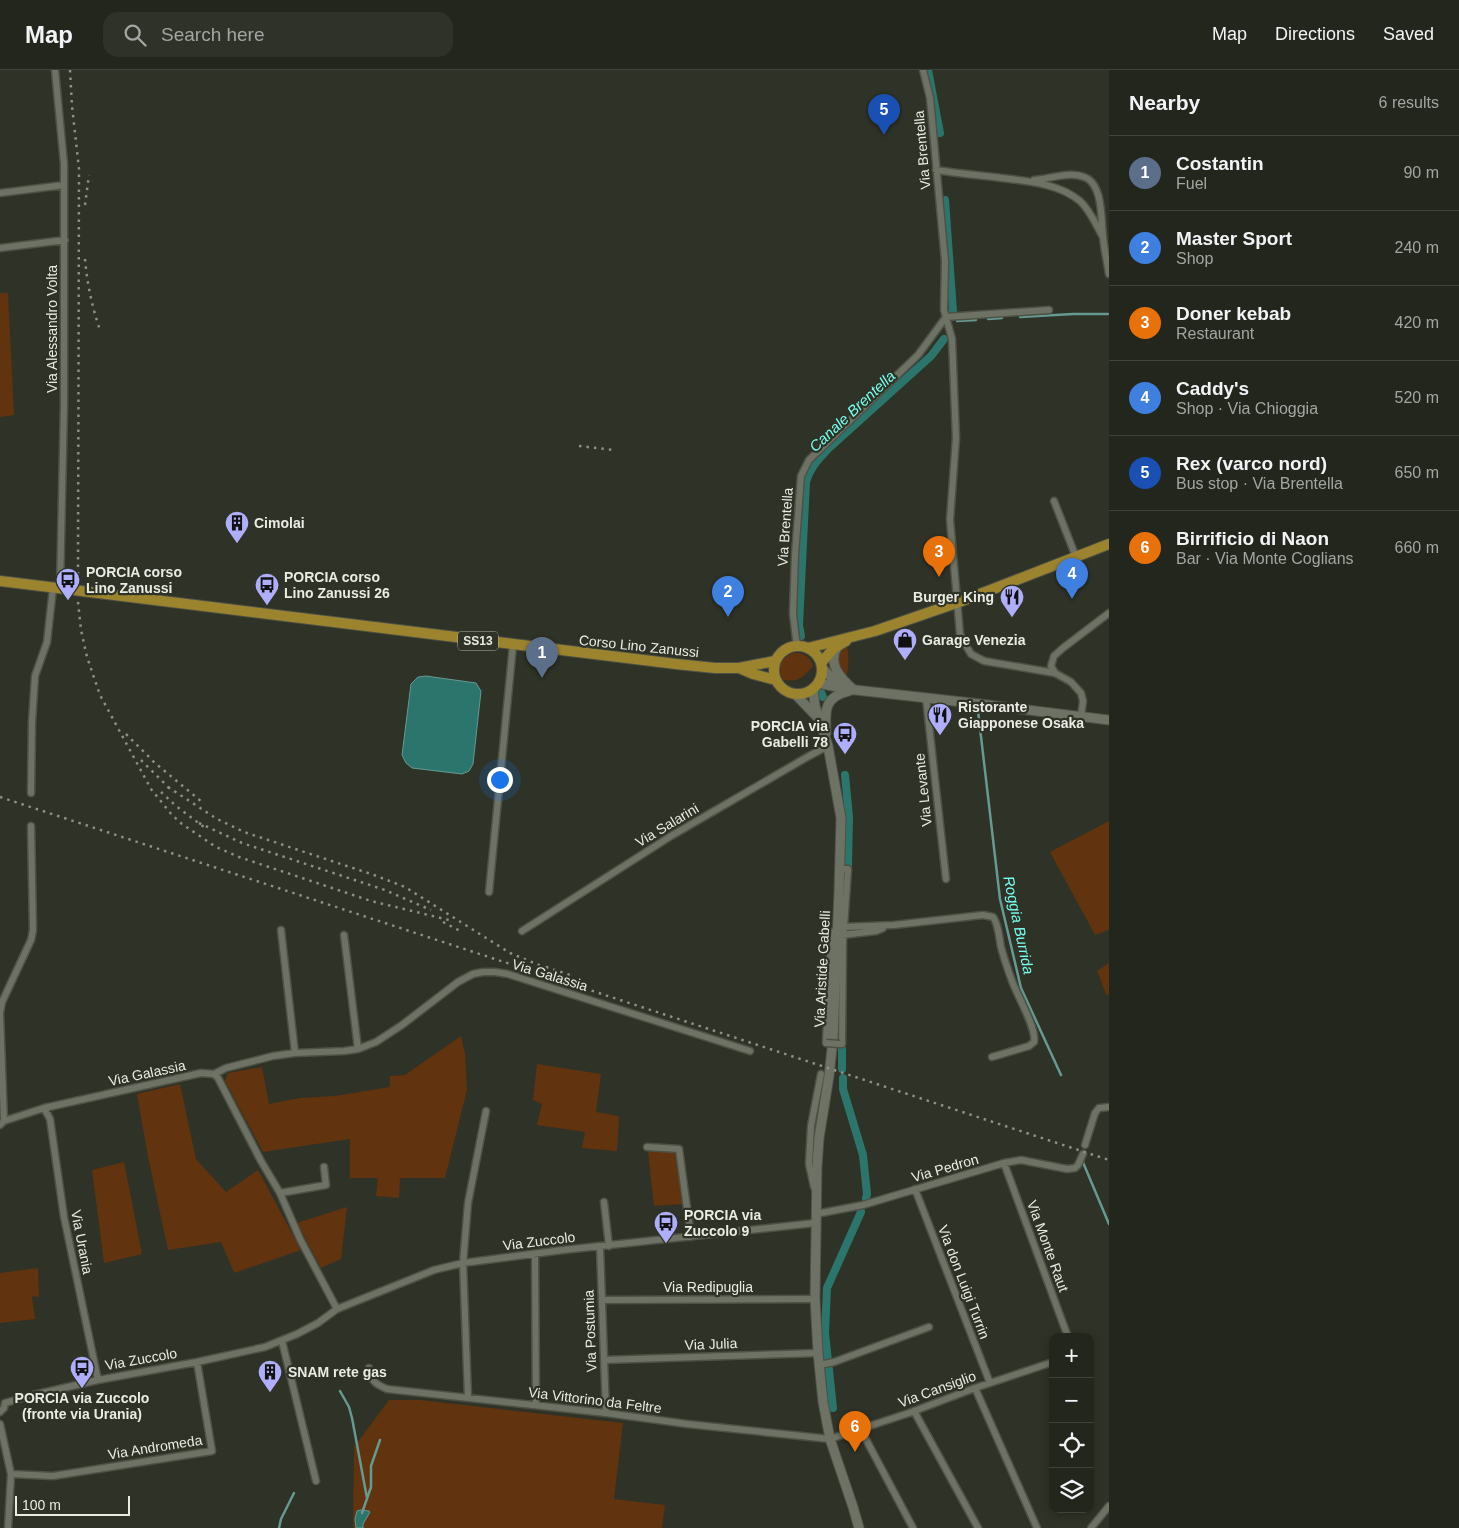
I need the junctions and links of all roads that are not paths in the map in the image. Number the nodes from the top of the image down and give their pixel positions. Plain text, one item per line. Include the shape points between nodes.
1 (55, 70) edge
2 (923, 70) edge
3 (936, 170) junction
4 (1058, 177) junction
5 (1025, 181) junction
6 (64, 185) junction
7 (1057, 189) junction
8 (0, 192) edge
9 (1103, 237) junction
10 (64, 240) junction
11 (0, 248) edge
12 (1109, 274) edge
13 (1050, 310) dead end
14 (946, 317) junction
15 (1054, 501) dead end
16 (1109, 544) edge
17 (1076, 557) junction
18 (0, 581) edge
19 (57, 588) junction
20 (960, 602) junction
21 (1109, 613) edge
22 (860, 634) junction
23 (840, 644) junction
24 (513, 645) junction
25 (803, 647) junction
26 (775, 661) junction
27 (822, 666) junction
28 (740, 668) junction
29 (1055, 673) junction
30 (776, 680) junction
31 (816, 685) junction
32 (854, 690) junction
33 (795, 694) junction
34 (926, 698) junction
35 (1081, 717) junction
36 (818, 718) junction
37 (1109, 720) edge
38 (828, 743) junction
39 (31, 793) dead end
40 (31, 826) dead end
41 (946, 880) dead end
42 (489, 892) dead end
43 (281, 930) dead end
44 (522, 931) dead end
45 (841, 931) junction
46 (344, 934) dead end
47 (358, 1049) junction
48 (750, 1051) dead end
49 (295, 1053) junction
50 (992, 1057) dead end
51 (214, 1074) junction
52 (820, 1074) dead end
53 (1109, 1107) edge
54 (44, 1108) junction
55 (486, 1111) dead end
56 (2, 1123) edge
57 (1086, 1145) dead end
58 (648, 1147) dead end
59 (1082, 1154) dead end
60 (1004, 1163) junction
61 (324, 1167) dead end
62 (915, 1189) junction
63 (280, 1192) junction
64 (816, 1198) junction
65 (604, 1202) dead end
66 (816, 1219) junction
67 (691, 1237) junction
68 (609, 1246) junction
69 (600, 1247) junction
70 (535, 1255) junction
71 (463, 1263) junction
72 (815, 1299) junction
73 (602, 1300) junction
74 (337, 1309) junction
75 (929, 1327) dead end
76 (1067, 1333) edge
77 (282, 1341) junction
78 (818, 1353) junction
79 (604, 1360) junction
80 (196, 1362) junction
81 (1049, 1363) edge
82 (823, 1364) junction
83 (369, 1368) dead end
84 (98, 1380) junction
85 (990, 1383) junction
86 (975, 1388) junction
87 (468, 1397) junction
88 (2, 1400) edge
89 (536, 1405) junction
90 (914, 1411) junction
91 (0, 1412) edge
92 (606, 1413) junction
93 (0, 1424) edge
94 (860, 1430) junction
95 (830, 1439) junction
96 (11, 1474) junction
97 (316, 1481) dead end
98 (1109, 1506) edge
99 (8, 1528) edge
100 (859, 1528) edge
101 (913, 1528) edge
102 (978, 1528) edge
103 (1037, 1528) edge
104 (1091, 1528) edge

1 - 6 street, Via Alessandro Volta
2 - 3 street, Via Brentella via 930,98
3 - 5 street
3 - 14 street, Via Brentella
4 - 5 street
4 - 7 street
4 - 9 street via 1069,174 1085,177 1097,189
5 - 7 street
6 - 8 street
6 - 10 street, Via Alessandro Volta
7 - 9 street via 1080,202
9 - 12 street
10 - 11 street
10 - 19 street, Via Alessandro Volta via 64,404
13 - 14 street
14 - 20 street via 951,332 956,438 950,520
14 - 25 street, Via Brentella via 918,355 809,460 801,476 793,614 796,639
15 - 17 street
16 - 17 main road
17 - 20 main road
18 - 19 main road, Corso Lino Zanussi / SS13
19 - 24 main road, Corso Lino Zanussi / SS13
19 - 39 street, Via Alessandro Volta via 47,642 35,676
20 - 22 main road
20 - 29 street via 960,634 972,654 984,661
21 - 29 street via 1054,656 1051,666
22 - 23 main road
22 - 25 main road
23 - 27 main road
23 - 32 main road via 834,653 835,666 841,678
24 - 28 main road, Corso Lino Zanussi / SS13 via 715,668
24 - 42 street
25 - 26 main road via 786,648
25 - 27 main road via 814,651
26 - 28 main road, Corso Lino Zanussi
26 - 30 main road
27 - 31 main road
27 - 32 main road via 835,681
28 - 30 main road, Corso Lino Zanussi
29 - 35 street via 1071,682 1081,693
30 - 33 main road via 784,690
31 - 32 main road
31 - 33 main road via 802,694
31 - 36 main road, Via Aristide Gabelli
32 - 34 main road
32 - 38 main road, Via Aristide Gabelli via 834,696 830,701 826,714
33 - 36 main road, Via Aristide Gabelli
34 - 35 main road
34 - 41 street, Via Levante
35 - 37 main road
36 - 38 main road, Via Aristide Gabelli
38 - 44 street, Via Salarini via 671,836
38 - 45 main road, Via Aristide Gabelli via 841,818
40 - 56 street via 33,930 0,1013
43 - 49 street
45 - 45 street, bridge via 842,1044 826,1043 831,934
45 - 50 street via 992,916 1009,973 1035,1039 1029,1046
45 - 64 main road, Via Aristide Gabelli via 829,1076 819,1138
46 - 47 street
47 - 48 street, Via Galassia via 402,1025 458,982 473,974 495,972
47 - 49 street, Via Galassia
49 - 51 street, Via Galassia via 226,1068
51 - 54 street, Via Galassia via 201,1074
51 - 63 street
52 - 64 street, Via Aristide Gabelli via 810,1164
53 - 57 street via 1099,1108 1095,1113
54 - 56 street, Via Galassia
54 - 84 street, Via Urania via 50,1119 64,1217
55 - 71 street via 468,1203
58 - 67 street via 679,1149
59 - 60 street, Via Pedron via 1079,1164 1067,1169 1020,1160
60 - 62 street, Via Pedron
60 - 76 street, Via Monte Raut
61 - 63 street via 326,1185
62 - 66 street, Via Pedron
62 - 85 street, Via don Luigi Turrin
63 - 74 street via 300,1239
64 - 66 main road, Via Aristide Gabelli
65 - 68 street
66 - 67 street, Via Zuccolo
66 - 72 main road, Via Aristide Gabelli
67 - 68 street, Via Zuccolo
68 - 69 street, Via Zuccolo
69 - 70 street, Via Zuccolo
69 - 73 street, Via Postumia
70 - 71 street, Via Zuccolo
70 - 89 street
71 - 74 street, Via Zuccolo via 434,1270
71 - 87 street
72 - 73 street, Via Redipuglia
72 - 78 main road, Via Aristide Gabelli
73 - 79 street, Via Postumia
74 - 77 street, Via Zuccolo via 318,1323
75 - 82 street
77 - 80 street, Via Zuccolo
77 - 97 street
78 - 79 street, Via Julia
78 - 82 main road, Via Aristide Gabelli
79 - 92 street, Via Postumia
80 - 84 street, Via Zuccolo
80 - 96 street, Via Andromeda via 212,1451 53,1476
81 - 85 street, Via Cansiglio
82 - 95 main road, Via Aristide Gabelli via 824,1402
83 - 87 street, Via Vittorino da Feltre via 370,1378 387,1389
84 - 88 street, Via Zuccolo
85 - 86 street, Via Cansiglio
86 - 90 street, Via Cansiglio
86 - 103 street
87 - 89 street, Via Vittorino da Feltre
88 - 91 street via 4,1408
89 - 92 street, Via Vittorino da Feltre
90 - 94 street, Via Cansiglio
90 - 102 street
92 - 95 street, Via Vittorino da Feltre
93 - 96 street
94 - 95 street, Via Cansiglio
94 - 101 street
95 - 100 main road, Via Aristide Gabelli
96 - 99 street
98 - 104 street

